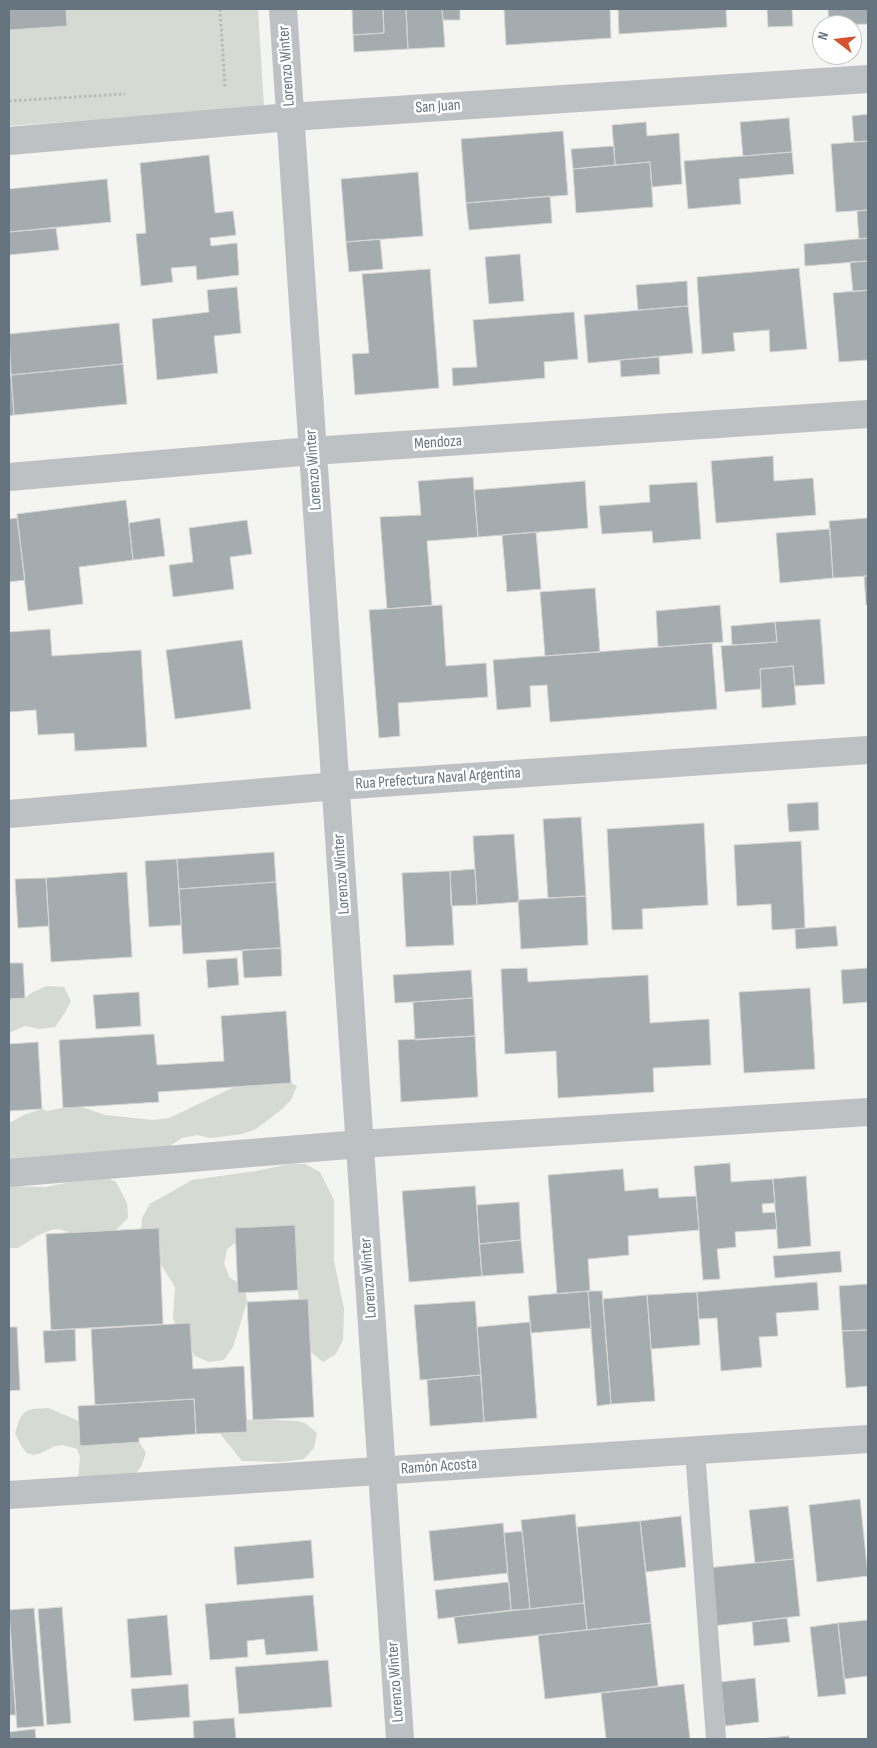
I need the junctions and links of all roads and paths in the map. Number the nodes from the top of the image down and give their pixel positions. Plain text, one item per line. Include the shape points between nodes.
1 (220, 9) edge
2 (283, 9) edge
3 (868, 79) edge
4 (290, 116) junction
5 (228, 122) junction
6 (9, 141) edge
7 (868, 414) edge
8 (312, 451) junction
9 (9, 477) edge
10 (868, 750) edge
11 (336, 786) junction
12 (9, 814) edge
13 (868, 1112) edge
14 (360, 1144) junction
15 (9, 1173) edge
16 (868, 1439) edge
17 (695, 1450) junction
18 (382, 1471) junction
19 (9, 1495) edge
20 (400, 1739) edge
21 (716, 1739) edge

1 - 5 path
2 - 4 street, Lorenzo Winter
3 - 4 street, San Juan
4 - 5 street, San Juan
4 - 8 street, Lorenzo Winter
5 - 6 street, San Juan
7 - 8 street, Mendoza
8 - 9 street, Mendoza
8 - 11 street, Lorenzo Winter
10 - 11 street, Rua Prefectura Naval Argentina
11 - 12 street, Rua Prefectura Naval Argentina
11 - 14 street, Lorenzo Winter
13 - 14 street
14 - 15 street
14 - 18 street, Lorenzo Winter
16 - 17 street, Ramón Acosta
17 - 18 street, Ramón Acosta
17 - 21 lane
18 - 19 street, Ramón Acosta
18 - 20 street, Lorenzo Winter

